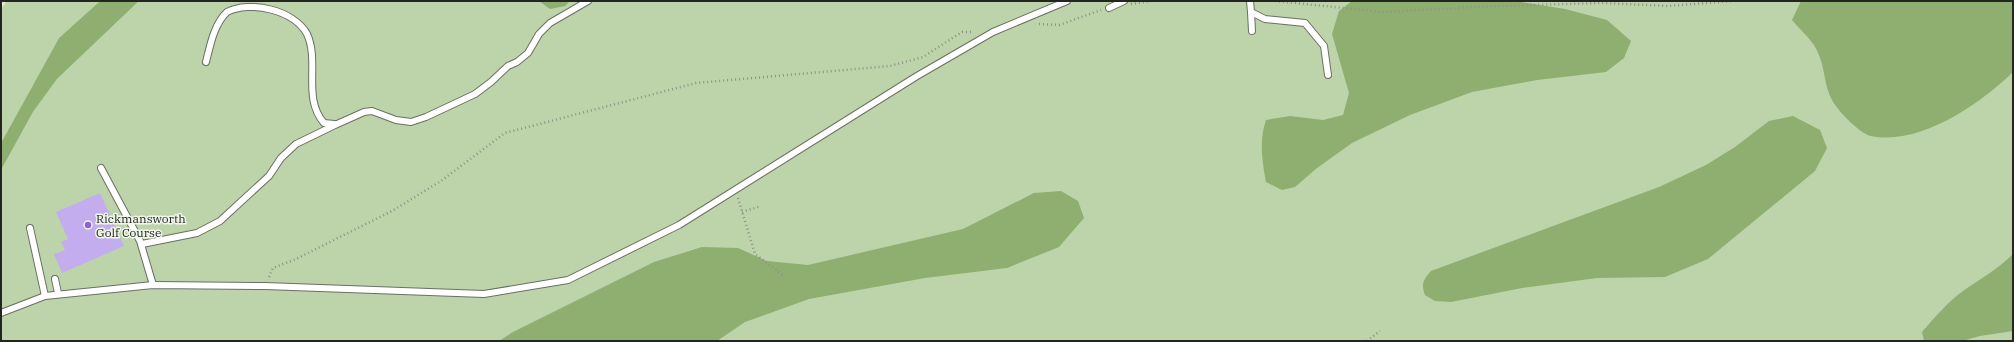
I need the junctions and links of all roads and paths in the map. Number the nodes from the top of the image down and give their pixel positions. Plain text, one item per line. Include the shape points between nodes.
1 (588, 1) edge
2 (1067, 1) edge
3 (1124, 1) edge
4 (1151, 1) edge
5 (1250, 1) edge
6 (1275, 1) edge
7 (1733, 1) edge
8 (1130, 4) dead end
9 (1109, 8) joint
10 (1251, 12) junction
11 (1033, 24) dead end
12 (1252, 31) dead end
13 (993, 32) junction
14 (206, 62) dead end
15 (1328, 76) dead end
16 (335, 125) junction
17 (101, 168) dead end
18 (736, 189) junction
19 (761, 206) dead end
20 (742, 212) junction
21 (30, 228) dead end
22 (142, 244) junction
23 (784, 276) dead end
24 (55, 279) dead end
25 (153, 285) junction
26 (265, 286) junction
27 (58, 293) junction
28 (45, 296) junction
29 (1, 313) edge
30 (1380, 331) dead end
31 (1367, 341) edge

1 - 16 lane via 550,23 539,34 528,53 475,94 457,103 411,122 396,120 372,111
2 - 13 lane
3 - 9 lane
4 - 8 path
5 - 10 lane
6 - 7 path via 1383,12 1586,4 1668,6
9 - 11 path via 1059,25
10 - 12 lane
10 - 15 lane via 1265,20 1305,22 1324,46
13 - 18 lane via 917,76
13 - 26 path via 962,32 923,57 890,66 696,83 506,133 441,182 392,211 273,268
14 - 16 lane via 218,24 227,12 249,4 279,9 294,20 306,34 311,53 315,110 324,122
16 - 22 lane via 296,144 280,158 269,176 220,221 197,233
17 - 22 lane
18 - 20 path
18 - 26 lane via 679,225 568,280 484,294
19 - 20 path
20 - 23 path via 755,254
21 - 28 lane
22 - 25 lane
24 - 27 lane
25 - 26 lane
25 - 27 lane
27 - 28 lane
28 - 29 lane
30 - 31 path

